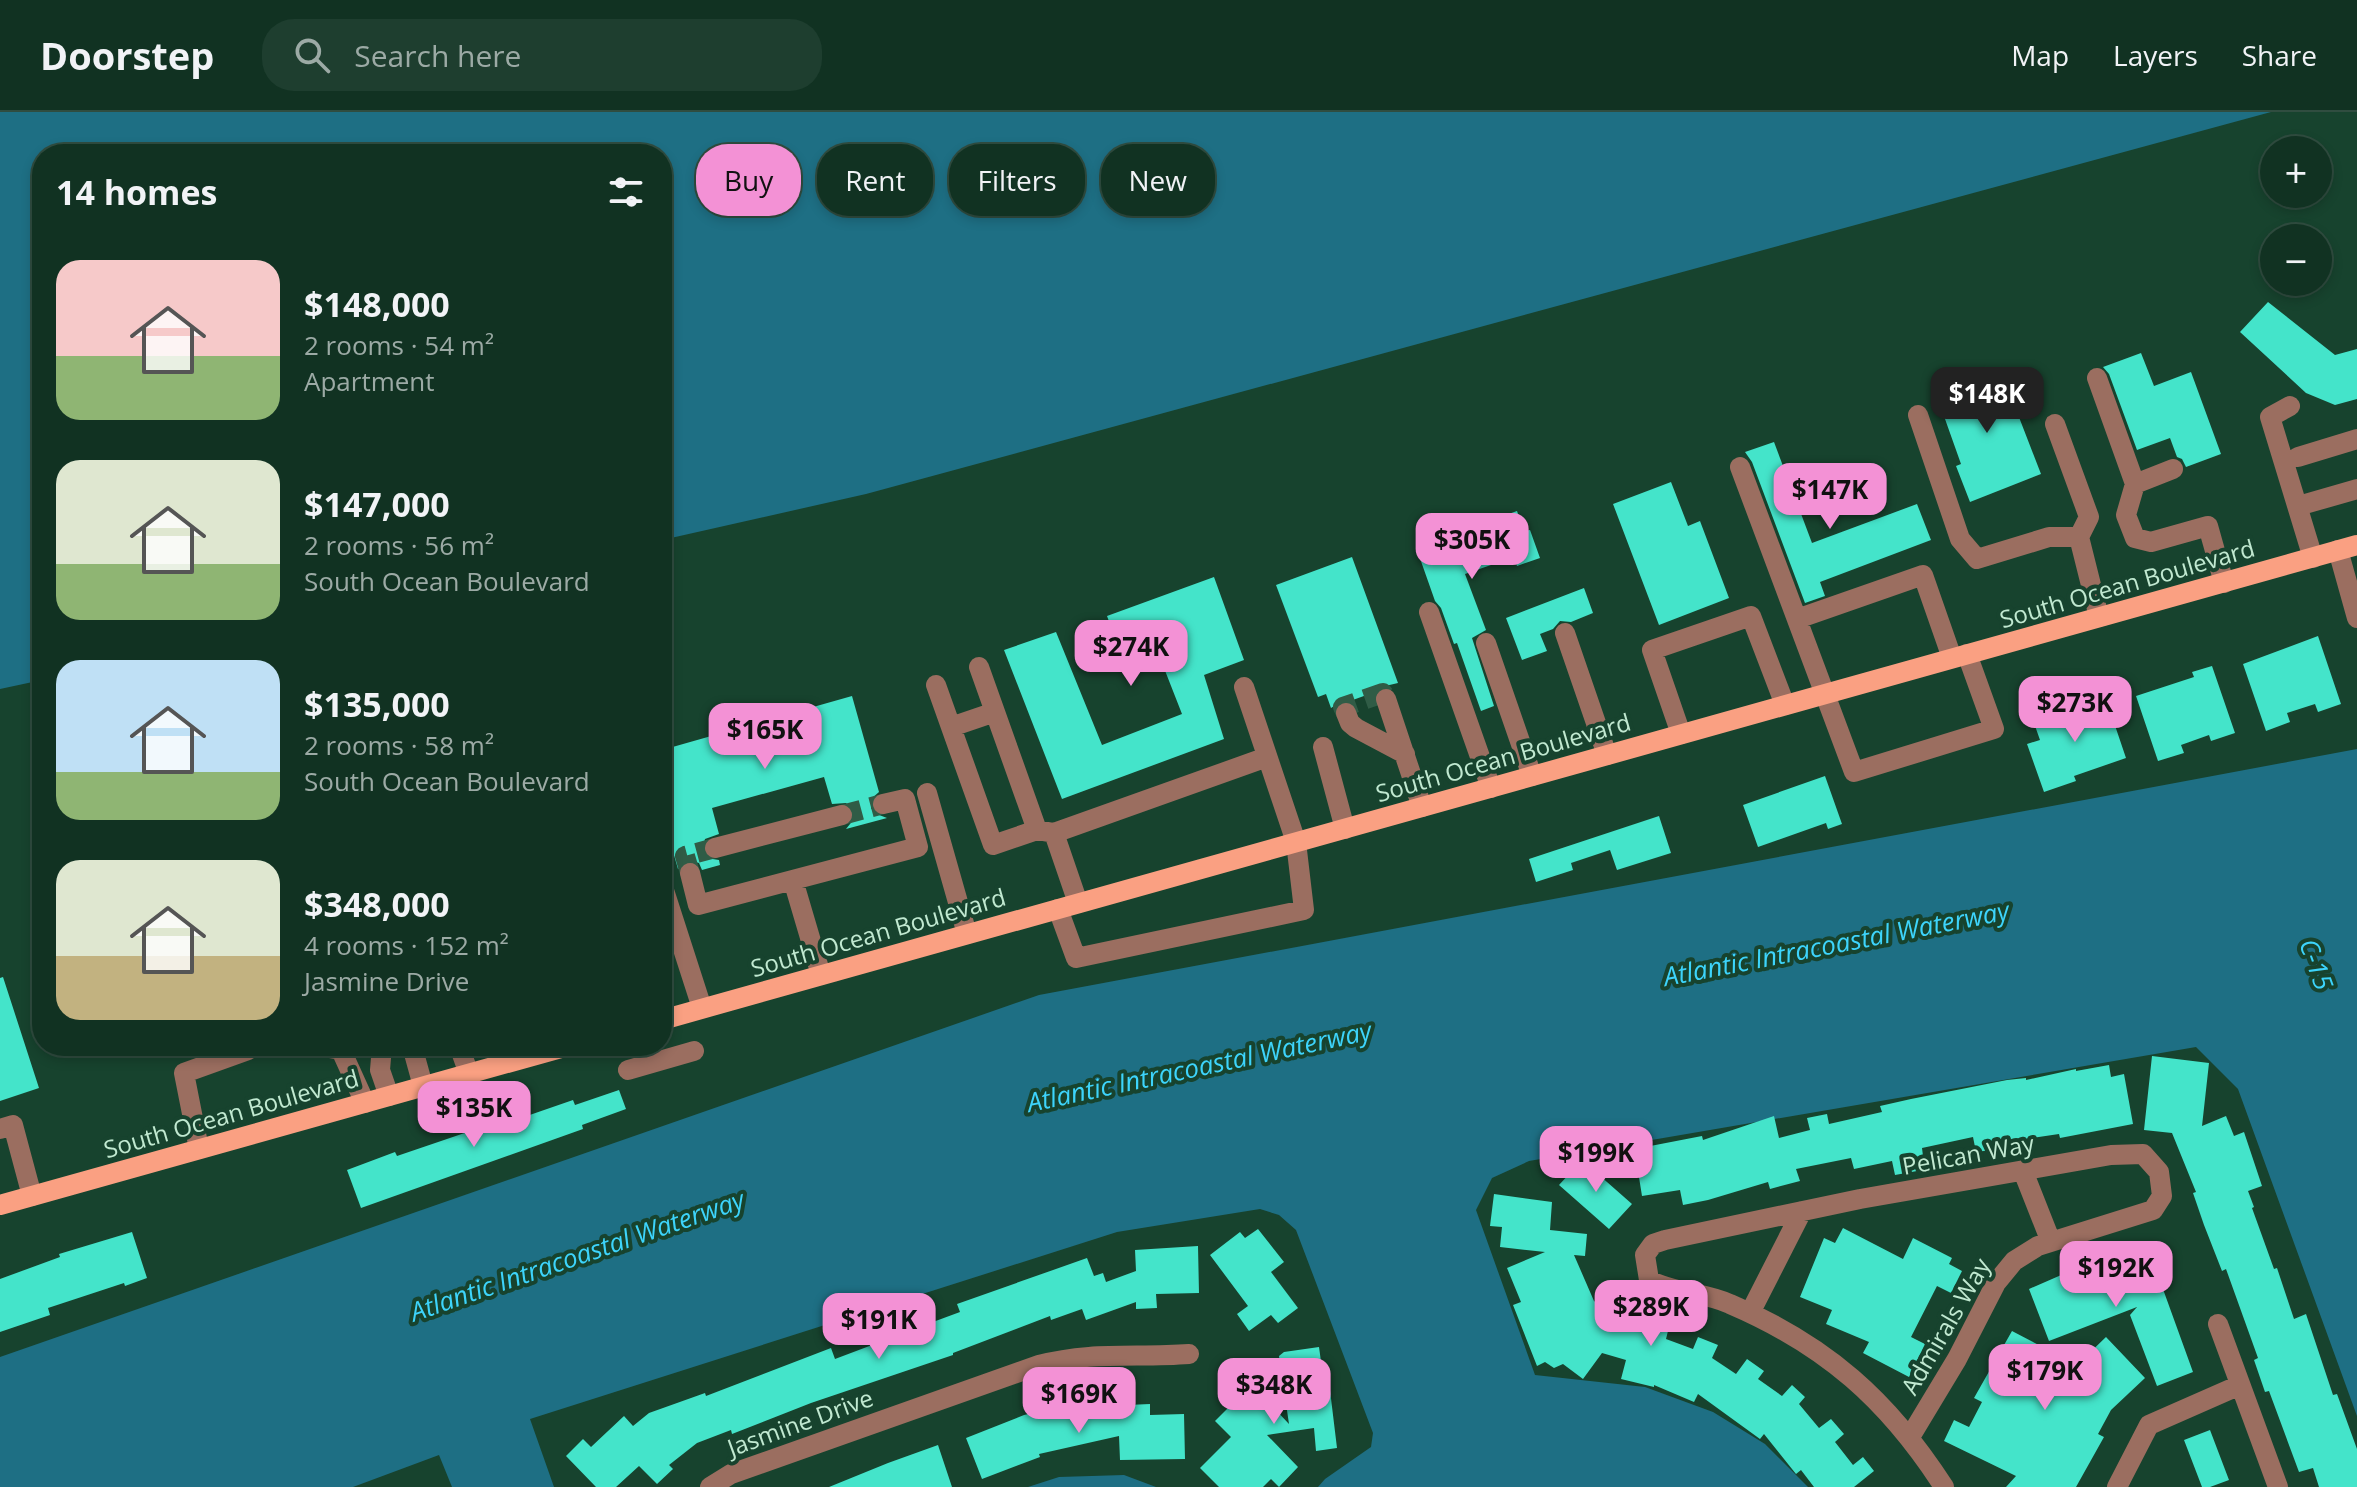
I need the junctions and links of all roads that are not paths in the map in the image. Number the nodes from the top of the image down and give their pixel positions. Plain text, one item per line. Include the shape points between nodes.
1 (2097, 378) dead end
2 (2290, 406) dead end
3 (1918, 415) dead end
4 (2055, 424) dead end
5 (2357, 439) edge
6 (2298, 457) dead end
7 (1740, 467) dead end
8 (2173, 469) dead end
9 (2135, 484) junction
10 (2357, 489) edge
11 (2298, 506) junction
12 (2079, 537) junction
13 (2348, 548) edge
14 (2313, 558) junction
15 (2224, 583) junction
16 (1429, 612) dead end
17 (2099, 617) junction
18 (2357, 618) edge
19 (1797, 619) junction
20 (1565, 633) dead end
21 (1486, 643) dead end
22 (1960, 656) junction
23 (979, 667) dead end
24 (936, 685) dead end
25 (1244, 687) dead end
26 (1825, 694) junction
27 (1386, 699) dead end
28 (1785, 705) junction
29 (995, 712) junction
30 (1346, 713) dead end
31 (951, 727) junction
32 (1681, 734) junction
33 (1323, 747) dead end
34 (1405, 754) junction
35 (1607, 755) junction
36 (1267, 757) junction
37 (1532, 776) junction
38 (1491, 788) junction
39 (927, 793) dead end
40 (883, 804) tunnel mouth
41 (1422, 807) junction
42 (842, 815) tunnel mouth
43 (1345, 829) junction
44 (1045, 832) junction
45 (1296, 842) junction
46 (715, 848) tunnel mouth
47 (690, 873) dead end
48 (793, 880) junction
49 (1068, 906) junction
50 (672, 915) edge
51 (967, 934) junction
52 (821, 975) junction
53 (702, 1008) junction
54 (672, 1017) edge
55 (694, 1051) dead end
56 (672, 1052) edge
57 (231, 1056) edge
58 (350, 1056) edge
59 (381, 1056) edge
60 (415, 1056) edge
61 (463, 1056) edge
62 (533, 1056) edge
63 (654, 1056) edge
64 (628, 1070) dead end
65 (469, 1074) junction
66 (423, 1086) junction
67 (389, 1096) junction
68 (365, 1103) junction
69 (0, 1129) edge
70 (199, 1149) junction
71 (2143, 1154) joint
72 (2023, 1171) junction
73 (32, 1196) junction
74 (0, 1205) edge
75 (1802, 1211) junction
76 (2051, 1242) junction
77 (1750, 1313) junction
78 (2218, 1324) dead end
79 (1189, 1354) dead end
80 (2240, 1385) junction
81 (1910, 1437) junction
82 (710, 1487) edge
83 (1944, 1487) edge
84 (2117, 1487) edge
85 (2278, 1487) edge

1 - 9 street
2 - 11 street via 2270,417
3 - 12 street via 1960,539 1977,559 2049,537
4 - 12 street via 2089,517
5 - 6 street
7 - 19 street
8 - 9 street
9 - 15 street via 2126,515 2135,538 2151,542 2208,526
10 - 11 street
11 - 14 street
12 - 17 street
13 - 14 main road, South Ocean Boulevard
13 - 18 street
14 - 15 main road, South Ocean Boulevard
15 - 17 main road, South Ocean Boulevard
16 - 38 street
17 - 22 main road, South Ocean Boulevard
19 - 22 street via 1923,575
19 - 26 street
20 - 35 street
21 - 37 street
22 - 26 main road, South Ocean Boulevard
22 - 26 street via 1994,729 1854,772
23 - 29 street
24 - 31 street
25 - 36 street
26 - 28 main road, South Ocean Boulevard
27 - 34 street
28 - 32 main road, South Ocean Boulevard
28 - 32 street via 1751,616 1652,650
29 - 31 street
29 - 44 street
30 - 34 street via 1356,728
31 - 44 street via 993,845
32 - 35 main road, South Ocean Boulevard
33 - 43 street
34 - 41 street
35 - 37 main road, South Ocean Boulevard
36 - 44 street
36 - 45 street
37 - 38 main road, South Ocean Boulevard
38 - 41 main road, South Ocean Boulevard
39 - 51 street
40 - 48 street via 905,799 918,847
41 - 43 main road, South Ocean Boulevard
42 - 46 street
43 - 45 main road, South Ocean Boulevard
44 - 49 street
45 - 49 main road, South Ocean Boulevard
45 - 49 street via 1304,910 1076,958
47 - 48 street via 698,905
48 - 52 street
49 - 51 main road, South Ocean Boulevard
50 - 53 street
51 - 52 main road, South Ocean Boulevard
52 - 53 main road, South Ocean Boulevard
53 - 54 main road, South Ocean Boulevard
55 - 56 street
57 - 70 street via 184,1073
58 - 68 street
59 - 67 street
60 - 66 street
61 - 65 street
62 - 65 main road, South Ocean Boulevard
63 - 64 street
65 - 66 main road, South Ocean Boulevard
66 - 67 main road, South Ocean Boulevard
67 - 68 main road, South Ocean Boulevard
68 - 70 main road, South Ocean Boulevard
69 - 73 street via 13,1125
70 - 73 main road, South Ocean Boulevard
71 - 72 street, Pelican Way
71 - 76 street, Admirals Way via 2159,1172 2162,1196 2153,1210
72 - 75 street, Pelican Way
72 - 76 street
73 - 74 main road, South Ocean Boulevard
75 - 77 street
75 - 77 street, Pelican Way via 1665,1240 1645,1255 1649,1280 1661,1287 1690,1291
76 - 81 street, Admirals Way via 2025,1253 2004,1271
77 - 81 street, Pelican Way via 1815,1349 1852,1377
78 - 80 street
79 - 82 street, Jasmine Drive via 1098,1354 1039,1365 731,1474
80 - 84 street via 2149,1425
80 - 85 street
81 - 83 street, Pelican Way

